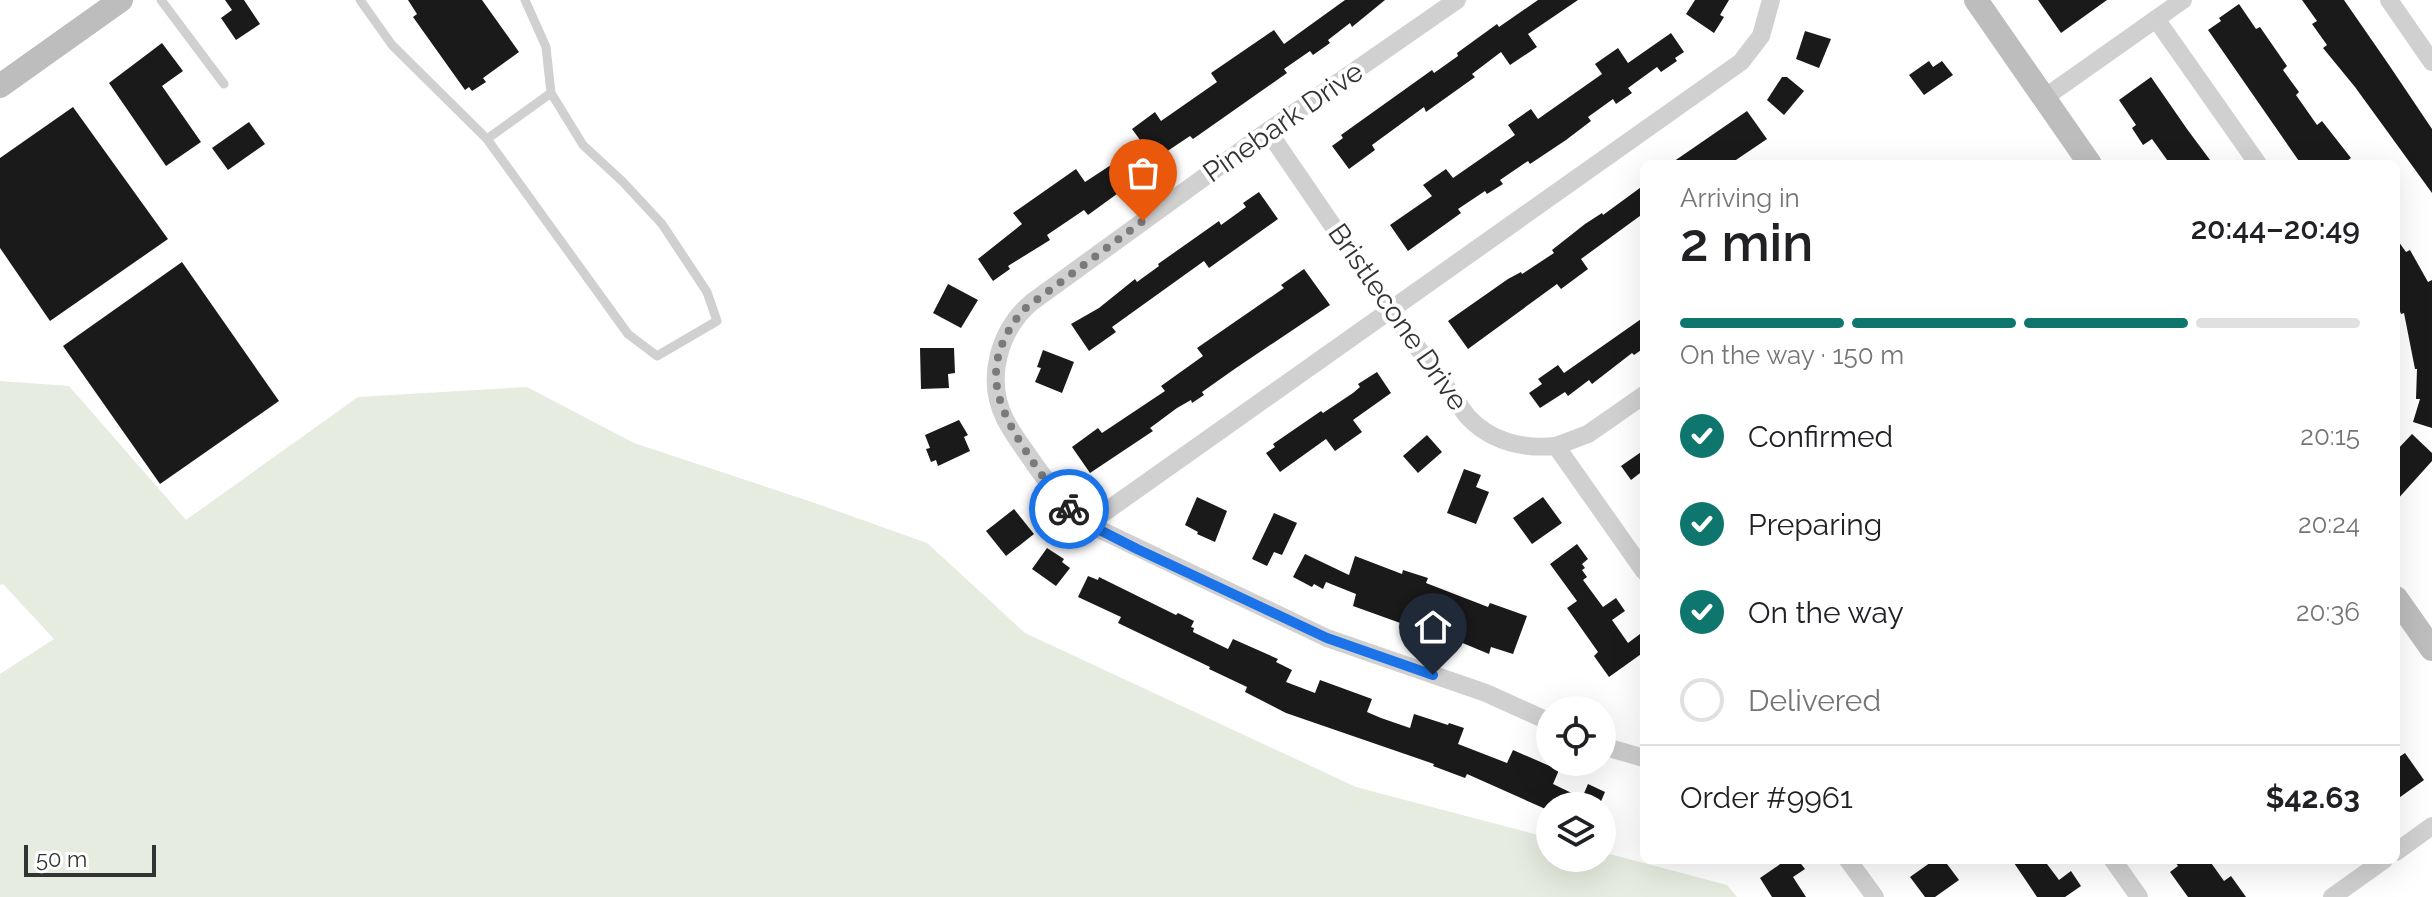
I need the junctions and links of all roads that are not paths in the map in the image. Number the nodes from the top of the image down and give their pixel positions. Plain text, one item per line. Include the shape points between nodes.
1 (121, 0) edge
2 (161, 0) edge
3 (360, 0) edge
4 (525, 0) edge
5 (1457, 0) edge
6 (1771, 0) edge
7 (1976, 0) edge
8 (2183, 0) edge
9 (2389, 0) edge
10 (2156, 19) junction
11 (2432, 62) edge
12 (224, 84) dead end
13 (0, 86) edge
14 (551, 93) junction
15 (2044, 98) junction
16 (1268, 131) junction
17 (487, 139) junction
18 (2087, 160) edge
19 (2255, 160) edge
20 (1391, 311) junction
21 (1640, 398) edge
22 (1556, 446) junction
23 (1088, 524) junction
24 (1640, 565) edge
25 (2400, 603) edge
26 (2430, 642) edge
27 (1536, 716) edge
28 (1616, 751) edge
29 (1640, 757) edge
30 (2432, 826) edge
31 (2400, 849) edge
32 (1851, 864) edge
33 (2116, 864) edge
34 (2376, 864) edge
35 (1875, 897) edge
36 (2139, 897) edge
37 (2332, 897) edge

1 - 13 street
2 - 12 lane
3 - 17 lane via 392,45
4 - 14 lane via 546,47
5 - 16 street, Pinebark Drive
6 - 20 street via 1761,36 1741,62
7 - 15 street
8 - 10 street
9 - 11 street
10 - 15 street
10 - 19 street
14 - 17 lane
14 - 17 lane via 583,145 662,224 707,292 717,321 657,356 628,334
15 - 18 street
16 - 20 street, Bristlecone Drive
16 - 23 street, Pinebark Drive via 1044,293 1023,310 1004,339 996,390 1005,419 1056,494
20 - 22 street, Bristlecone Drive via 1477,427 1503,441
20 - 23 street
21 - 22 street via 1588,434
22 - 24 street
23 - 27 street, Pinebark Drive via 1327,638
25 - 26 street
28 - 29 street
30 - 31 street
32 - 35 street
33 - 36 street
34 - 37 street

